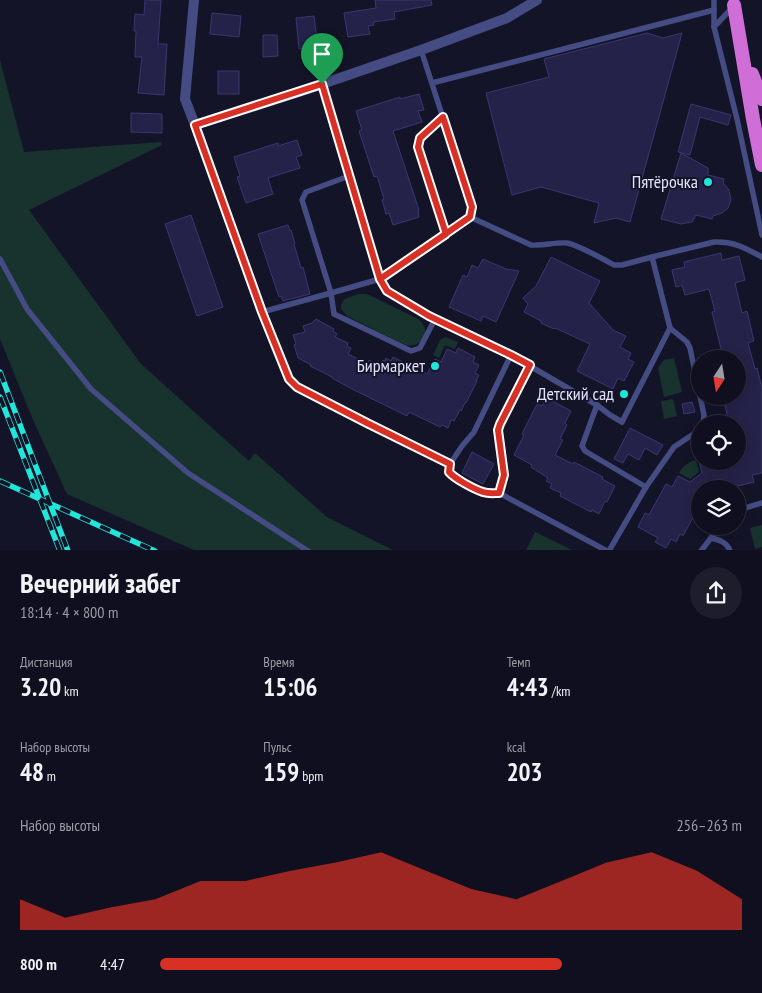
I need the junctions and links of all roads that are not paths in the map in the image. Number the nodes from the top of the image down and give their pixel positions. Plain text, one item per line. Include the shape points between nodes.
1 (194, 0) edge
2 (537, 0) edge
3 (714, 0) edge
4 (734, 5) junction
5 (714, 10) junction
6 (714, 27) junction
7 (421, 50) junction
8 (432, 83) junction
9 (322, 84) junction
10 (762, 99) edge
11 (443, 117) junction
12 (195, 125) junction
13 (762, 165) edge
14 (349, 176) junction
15 (470, 217) junction
16 (446, 234) junction
17 (762, 235) edge
18 (652, 257) junction
19 (762, 257) edge
20 (0, 259) edge
21 (380, 279) junction
22 (331, 292) junction
23 (262, 312) junction
24 (435, 319) junction
25 (670, 328) junction
26 (511, 355) junction
27 (530, 365) junction
28 (597, 405) junction
29 (704, 415) edge
30 (691, 435) edge
31 (450, 464) junction
32 (646, 487) junction
33 (499, 493) junction
34 (762, 504) edge
35 (746, 508) edge
36 (713, 535) edge
37 (711, 538) junction
38 (308, 550) edge
39 (608, 550) edge
40 (702, 550) edge
41 (730, 550) edge

1 - 12 street via 185,98
2 - 7 street via 507,18
3 - 5 lane
4 - 6 lane
4 - 10 highway via 745,51
4 - 13 highway
5 - 6 lane
5 - 8 lane
6 - 17 lane
7 - 8 lane
7 - 9 street
8 - 11 lane
9 - 12 street
9 - 14 lane
11 - 15 lane via 472,207
11 - 16 lane via 420,138 418,147
12 - 23 lane
14 - 21 lane
14 - 22 lane via 306,192 302,200
15 - 16 lane
15 - 18 lane via 531,245 566,243 614,265
16 - 21 lane
18 - 19 lane via 714,242 737,244
18 - 25 lane
20 - 38 lane via 27,309 91,389 188,473
21 - 22 lane
21 - 24 lane via 387,291
22 - 23 lane
22 - 24 lane via 334,314 412,351 420,348
23 - 31 lane via 289,379 297,387
24 - 26 lane
25 - 28 lane via 622,422
25 - 29 lane via 690,348
26 - 27 lane
26 - 31 lane via 474,432
27 - 28 lane
27 - 33 lane via 498,430 504,475
28 - 32 lane via 582,446 585,451
30 - 32 lane via 674,446
31 - 33 lane via 449,472 453,476 482,492
32 - 39 lane
33 - 39 lane
34 - 35 lane
36 - 37 lane
37 - 40 lane
37 - 41 lane via 724,542

